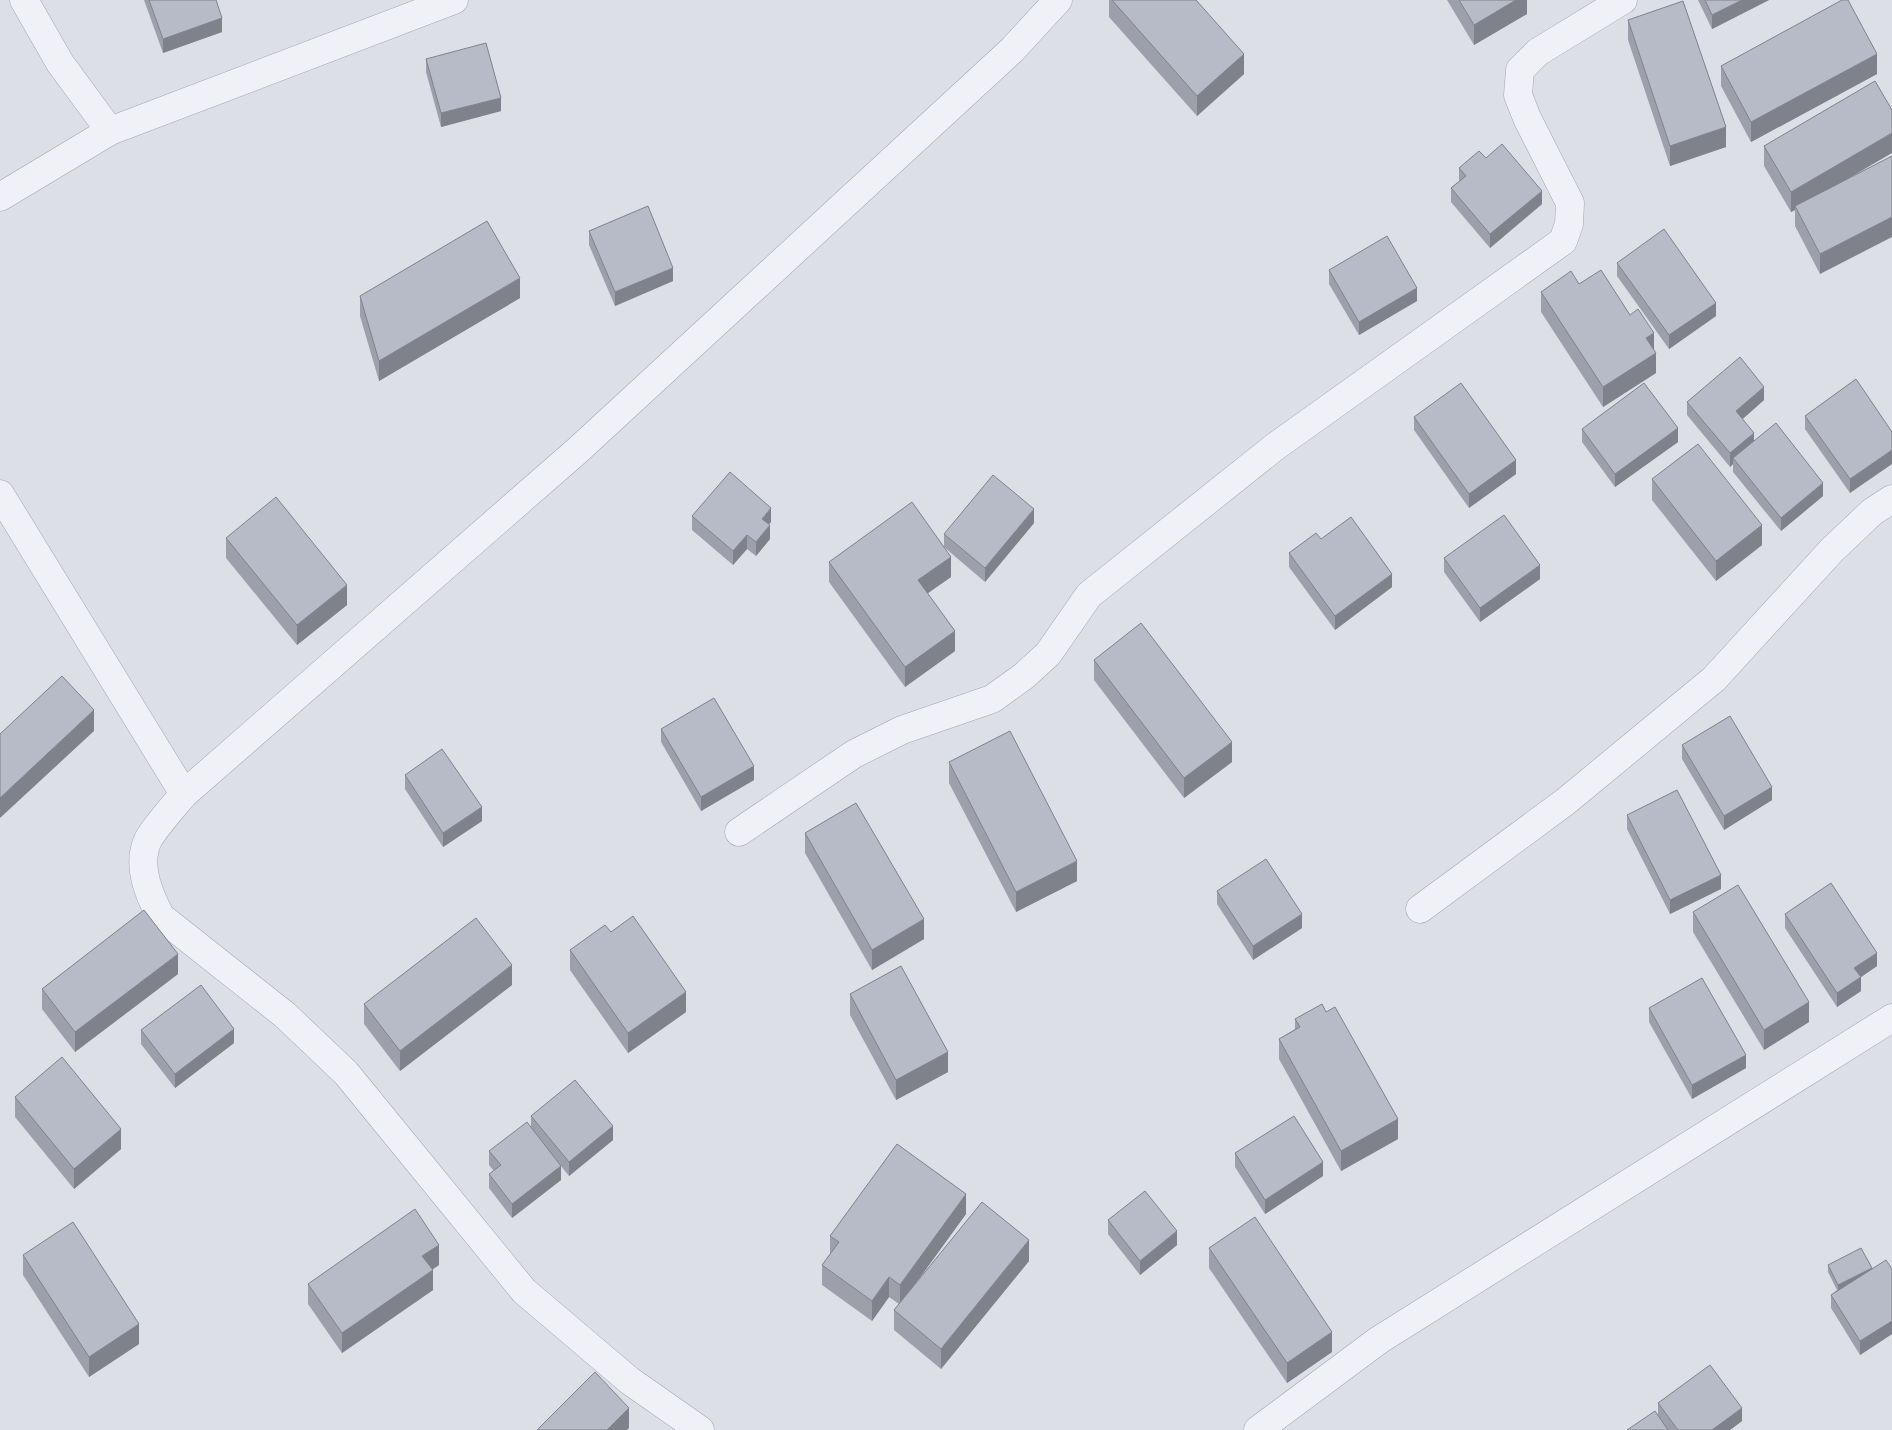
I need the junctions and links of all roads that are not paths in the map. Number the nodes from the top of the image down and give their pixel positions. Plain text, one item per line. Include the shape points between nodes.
1 (24, 0) edge
2 (454, 0) edge
3 (1058, 0) edge
4 (1622, 0) edge
5 (110, 131) junction
6 (0, 197) edge
7 (0, 494) edge
8 (1892, 499) edge
9 (184, 794) junction
10 (739, 832) dead end
11 (1420, 909) dead end
12 (1892, 1018) edge
13 (689, 1427) edge
14 (1258, 1430) edge

1 - 5 street via 60,64
2 - 5 street
3 - 9 street via 1012,50 578,450
4 - 10 street via 1538,52 1520,70 1518,95 1570,203 1569,224 1563,241 1276,446 1089,595 1048,654 992,699 902,730 854,754
5 - 6 street
7 - 9 street
8 - 11 street via 1872,512 1832,550 1714,679 1565,802
9 - 13 street via 148,840 143,861 149,894 161,916 285,1015 346,1073 524,1291
12 - 14 street via 1379,1340

